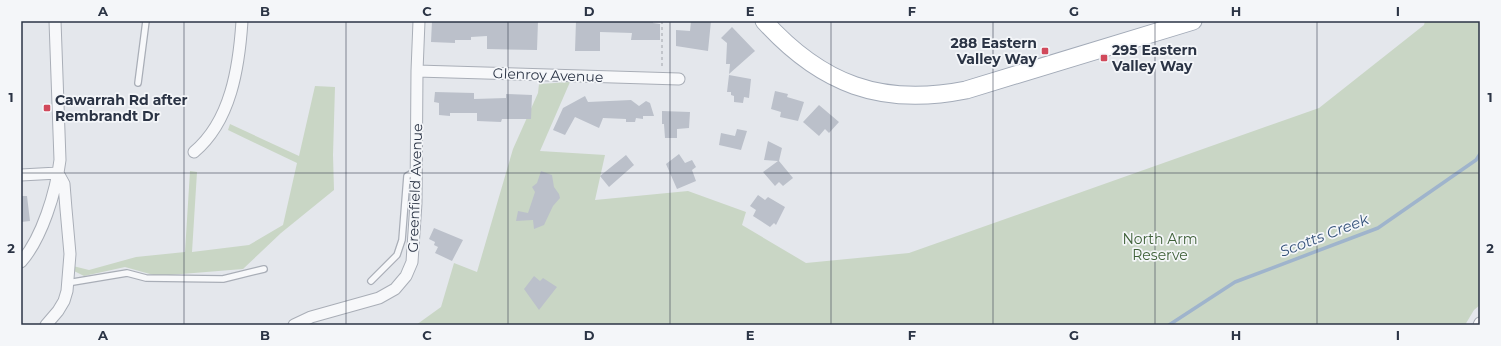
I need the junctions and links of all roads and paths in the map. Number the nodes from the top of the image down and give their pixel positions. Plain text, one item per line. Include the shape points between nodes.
1 (55, 21) edge
2 (146, 21) edge
3 (242, 21) edge
4 (418, 21) edge
5 (662, 21) edge
6 (764, 21) edge
7 (1193, 21) edge
8 (416, 71) junction
9 (662, 79) junction
10 (679, 79) dead end
11 (138, 83) dead end
12 (194, 152) dead end
13 (417, 170) junction
14 (58, 173) junction
15 (21, 175) edge
16 (21, 262) edge
17 (264, 269) dead end
18 (371, 281) dead end
19 (67, 283) junction
20 (46, 325) edge
21 (294, 325) edge

1 - 14 street via 60,160
2 - 11 lane
3 - 12 street via 238,62 229,97 217,126
4 - 8 street, Greenfield Avenue
5 - 9 path
6 - 7 main road via 789,46 823,72 880,93 918,96 948,94 985,85
8 - 9 street, Glenroy Avenue
8 - 13 street, Greenfield Avenue
9 - 10 street, Glenroy Avenue
13 - 18 lane via 407,176 402,240 397,255
13 - 21 street, Greenfield Avenue via 414,246 412,262 406,276 395,289 379,298 311,317
14 - 15 street
14 - 16 street via 36,241
14 - 19 street via 64,184 70,254
17 - 19 lane via 223,279 146,278 127,273
19 - 20 street via 64,301

